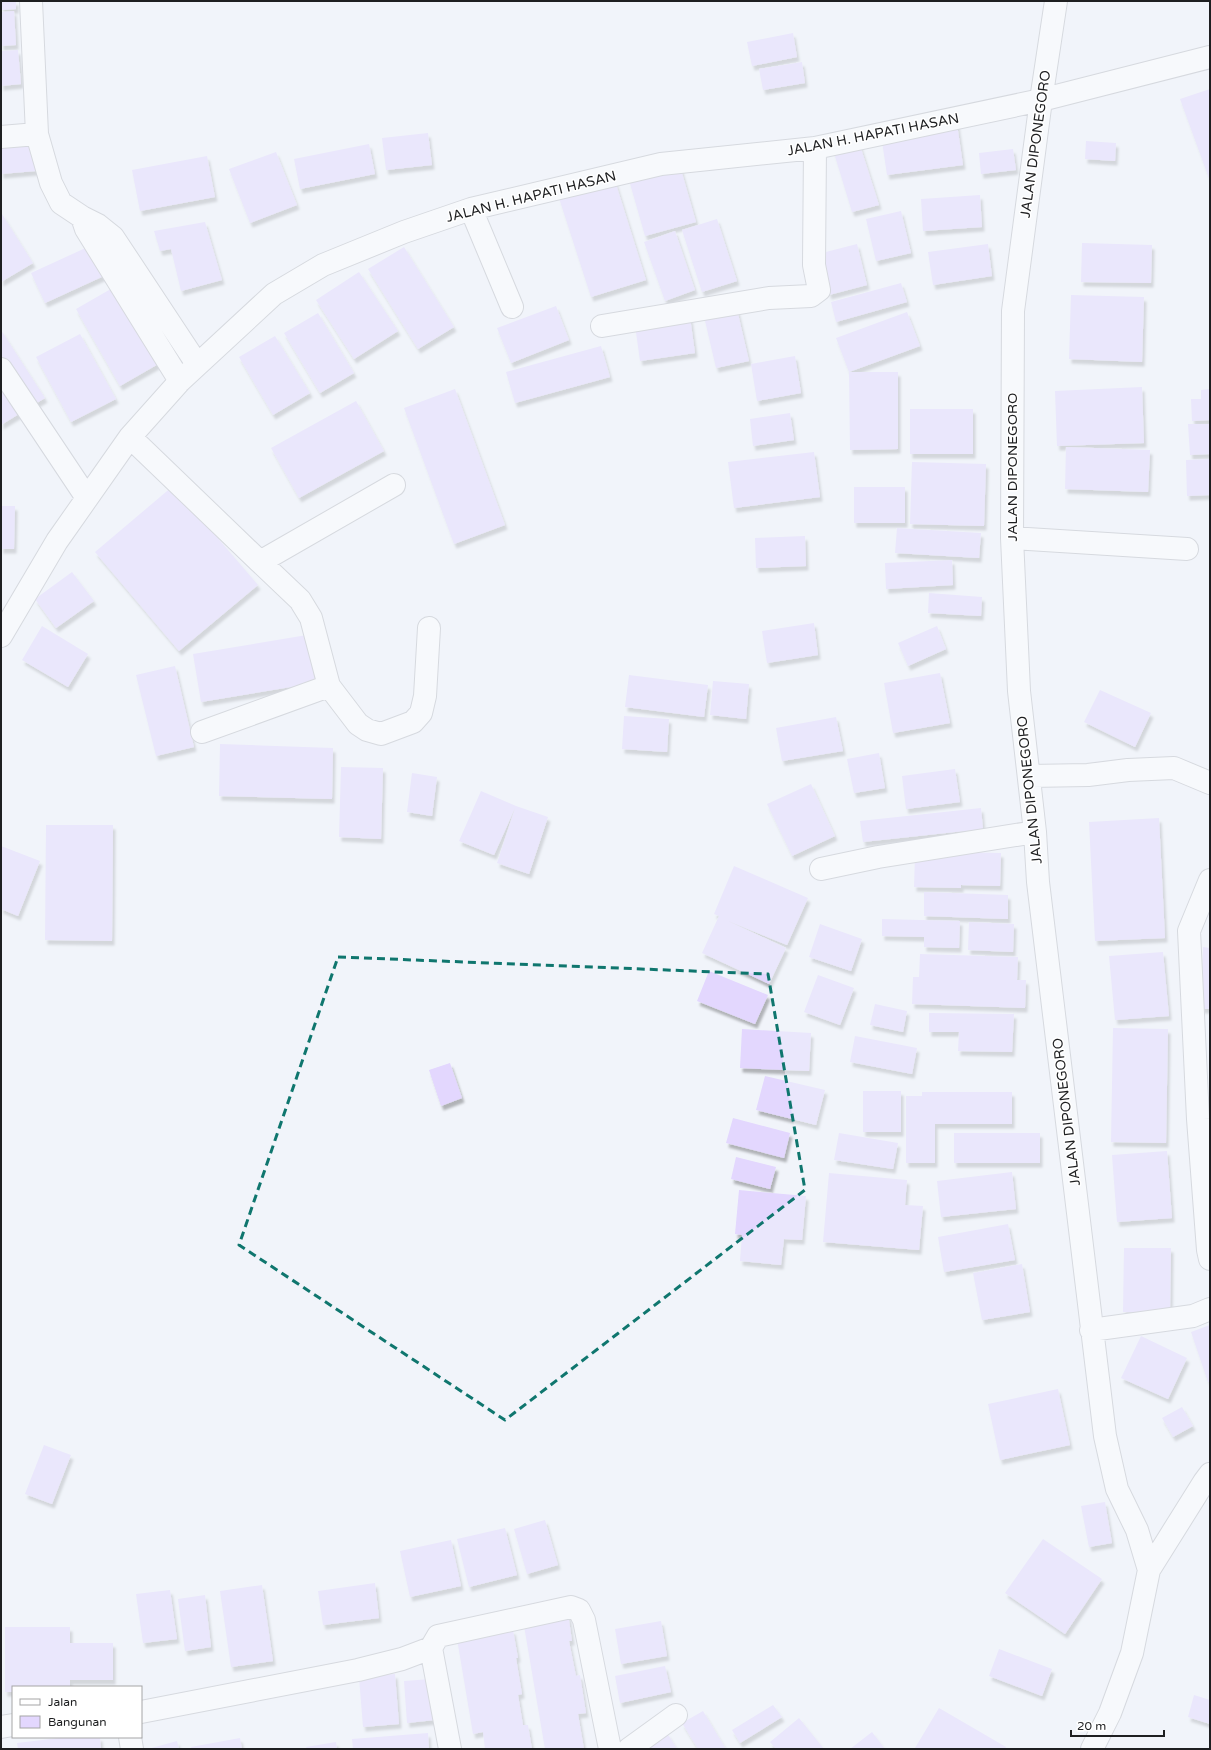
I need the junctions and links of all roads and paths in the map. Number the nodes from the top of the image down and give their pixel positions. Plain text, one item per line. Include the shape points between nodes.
1 (30, 1) edge
2 (1056, 1) edge
3 (1210, 57) edge
4 (1040, 100) junction
5 (37, 134) junction
6 (1, 137) edge
7 (815, 148) junction
8 (471, 209) junction
9 (82, 217) junction
10 (512, 307) dead end
11 (602, 326) dead end
12 (197, 364) junction
13 (1, 369) edge
14 (180, 381) junction
15 (130, 437) junction
16 (394, 485) dead end
17 (87, 498) junction
18 (1012, 538) junction
19 (1187, 549) dead end
20 (260, 562) junction
21 (429, 628) dead end
22 (1, 636) edge
23 (329, 686) junction
24 (202, 732) dead end
25 (1029, 776) junction
26 (1210, 783) edge
27 (1035, 832) junction
28 (821, 869) dead end
29 (1210, 880) edge
30 (1210, 1259) edge
31 (1210, 1308) edge
32 (1091, 1330) junction
33 (1210, 1474) edge
34 (1149, 1570) junction
35 (431, 1648) junction
36 (142, 1712) edge
37 (676, 1715) dead end
38 (12, 1725) edge
39 (1, 1727) edge
40 (130, 1738) edge
41 (132, 1749) edge
42 (450, 1749) edge
43 (610, 1749) edge
44 (629, 1749) edge
45 (1092, 1749) edge

1 - 5 street
2 - 4 street, JALAN DIPONEGORO
3 - 4 street, JALAN H. HAPATI HASAN
4 - 7 street, JALAN H. HAPATI HASAN
4 - 18 street, JALAN DIPONEGORO via 1013,311
5 - 6 street
5 - 9 street via 51,183 61,203
7 - 8 street, JALAN H. HAPATI HASAN via 661,164
7 - 11 street via 814,265 819,290 811,296 769,298
8 - 10 street
8 - 12 street, JALAN H. HAPATI HASAN via 404,232 323,265 274,294
9 - 12 street via 113,237
9 - 14 street via 86,229
12 - 14 street, JALAN H. HAPATI HASAN
13 - 17 street
14 - 15 street, JALAN H. HAPATI HASAN
15 - 17 street, JALAN H. HAPATI HASAN
15 - 20 street
16 - 20 street
17 - 22 street, JALAN H. HAPATI HASAN via 57,541
18 - 19 street
18 - 25 street, JALAN DIPONEGORO via 1019,690
20 - 23 street via 300,600 311,618
21 - 23 street via 425,696 421,713 413,722 381,734 367,730 358,724
23 - 24 street
25 - 26 street via 1088,775 1174,768
25 - 27 street, JALAN DIPONEGORO
27 - 28 street
27 - 32 street, JALAN DIPONEGORO via 1038,882
29 - 30 street via 1189,931 1198,1120
31 - 32 street via 1193,1316
32 - 34 street, JALAN DIPONEGORO via 1105,1436 1118,1489 1137,1530
33 - 34 street
34 - 45 street via 1132,1653 1110,1713
35 - 36 street via 402,1659 358,1670
35 - 42 street
35 - 43 street via 438,1636 571,1608 579,1610 584,1620
37 - 44 street
38 - 39 street
40 - 41 street

